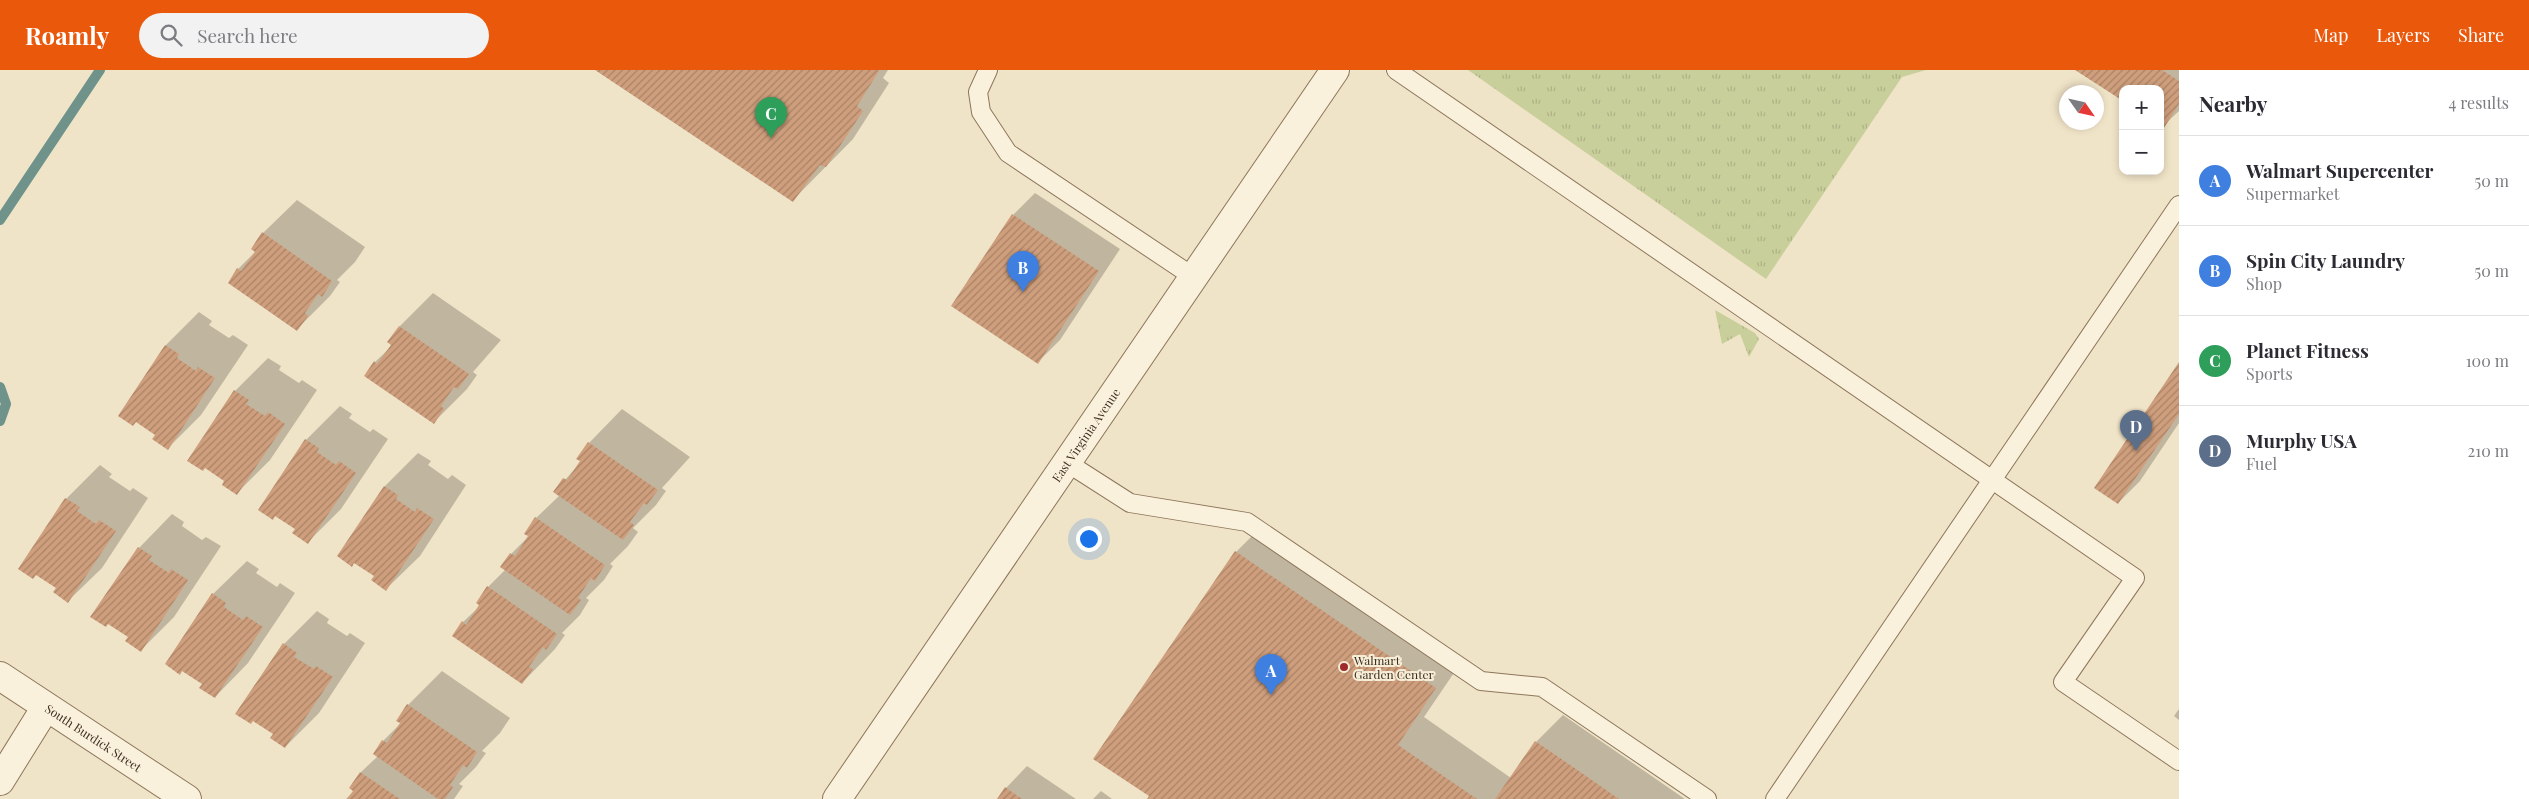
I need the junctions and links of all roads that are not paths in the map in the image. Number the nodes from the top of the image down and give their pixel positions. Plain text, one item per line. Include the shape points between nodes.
1 (1335, 70) edge
2 (1396, 70) edge
3 (983, 72) edge
4 (2179, 205) edge
5 (1192, 276) junction
6 (1066, 462) junction
7 (1992, 480) junction
8 (0, 676) edge
9 (46, 707) junction
10 (2179, 761) edge
11 (0, 780) edge
12 (187, 799) edge
13 (837, 799) edge
14 (1708, 799) edge
15 (1775, 799) edge

1 - 5 street, East Virginia Avenue
2 - 7 lane
3 - 5 lane via 978,92 980,112 1008,153
4 - 7 lane
5 - 6 street, East Virginia Avenue
6 - 13 street, East Virginia Avenue
6 - 14 lane via 1130,504 1247,522 1481,682 1542,688
7 - 10 lane via 2135,578 2064,682
7 - 15 lane
8 - 9 street, South Burdick Street
9 - 11 street
9 - 12 street, South Burdick Street

